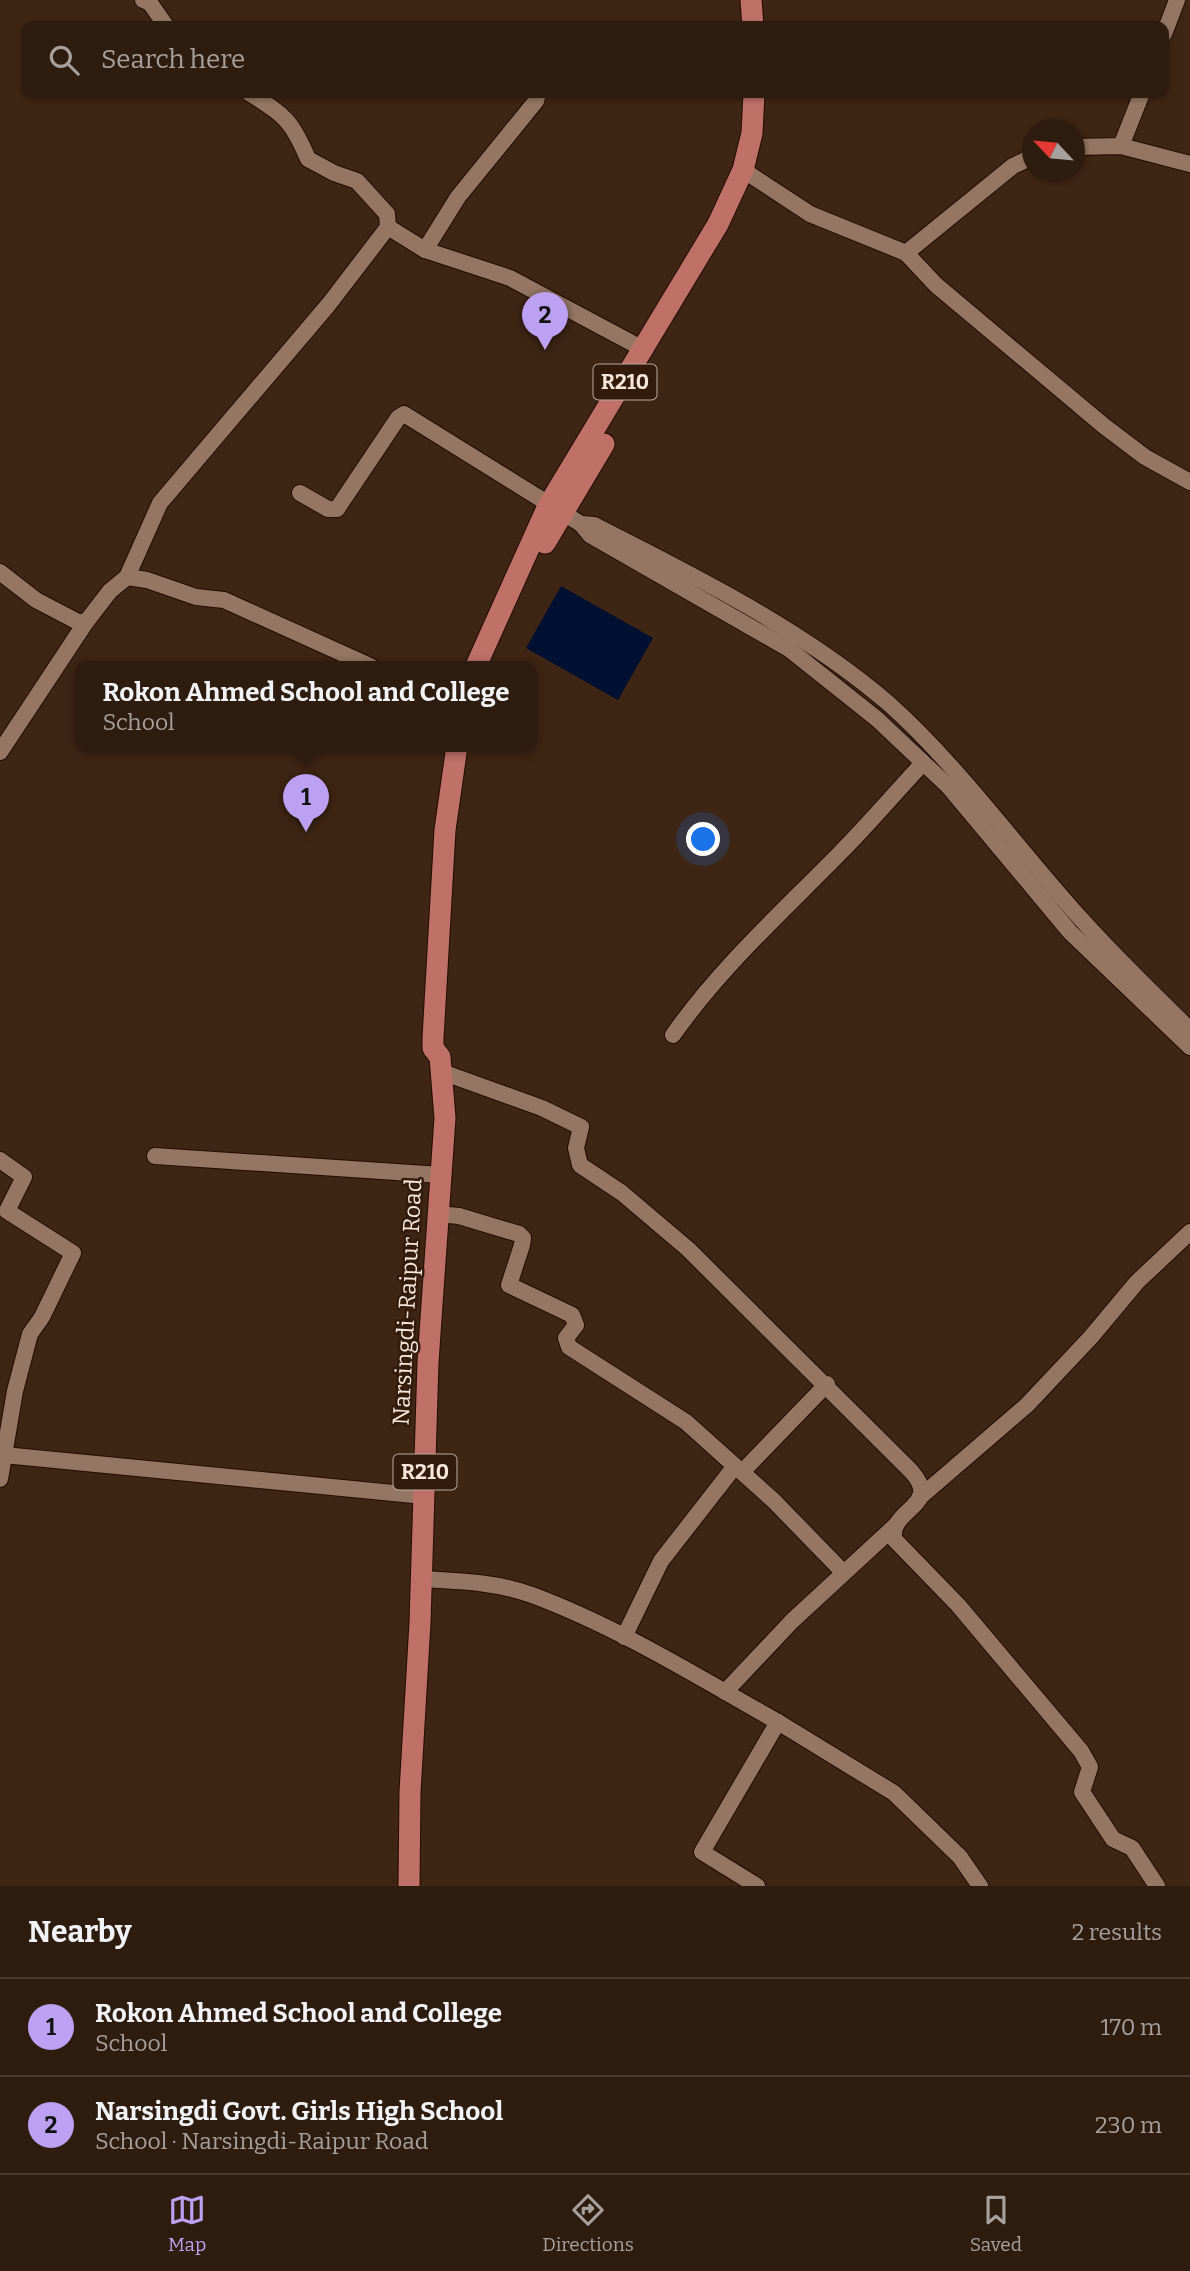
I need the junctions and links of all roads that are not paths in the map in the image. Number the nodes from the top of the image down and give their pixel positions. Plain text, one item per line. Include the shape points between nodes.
1 (143, 0) edge
2 (751, 0) edge
3 (766, 0) edge
4 (1177, 0) edge
5 (163, 21) edge
6 (753, 21) edge
7 (768, 21) edge
8 (1169, 21) edge
9 (256, 98) edge
10 (536, 98) edge
11 (754, 98) edge
12 (768, 98) edge
13 (1140, 98) edge
14 (1121, 146) junction
15 (1085, 147) edge
16 (1022, 162) edge
17 (1190, 164) edge
18 (749, 174) junction
19 (387, 227) junction
20 (425, 250) junction
21 (906, 253) junction
22 (645, 350) junction
23 (1190, 482) edge
24 (300, 493) dead end
25 (554, 509) junction
26 (581, 524) junction
27 (0, 572) edge
28 (127, 577) junction
29 (86, 622) junction
30 (359, 661) edge
31 (478, 661) edge
32 (492, 661) edge
33 (0, 752) edge
34 (456, 752) edge
35 (470, 752) edge
36 (923, 763) junction
37 (1190, 1030) edge
38 (673, 1035) dead end
39 (1190, 1047) edge
40 (441, 1065) junction
41 (155, 1156) dead end
42 (0, 1160) edge
43 (440, 1175) junction
44 (437, 1214) junction
45 (1190, 1232) edge
46 (827, 1384) junction
47 (4, 1455) junction
48 (738, 1469) junction
49 (0, 1479) edge
50 (424, 1496) junction
51 (919, 1498) junction
52 (897, 1523) junction
53 (843, 1572) junction
54 (422, 1579) junction
55 (624, 1637) junction
56 (725, 1692) junction
57 (778, 1722) junction
58 (410, 1886) edge
59 (757, 1886) edge
60 (979, 1886) edge
61 (1157, 1886) edge

1 - 5 street
2 - 6 main road
3 - 7 main road
4 - 8 street
9 - 19 street via 288,120 309,159 357,181 387,214
10 - 20 street via 458,197
11 - 18 main road, R210
12 - 18 main road, R210 via 765,135
13 - 14 street
14 - 15 street
14 - 17 street
16 - 21 street
18 - 21 street via 810,214
18 - 22 main road, R210
18 - 25 main road, R210 via 730,231 680,318
19 - 20 street
19 - 28 street via 329,304 160,503
20 - 22 street via 510,278
21 - 23 street via 936,285 1104,426 1145,457
22 - 25 main road, R210
24 - 25 street via 328,509 337,509 404,414
25 - 26 street
25 - 31 main road, R210
25 - 32 main road, R210
26 - 36 street via 590,536 789,649 877,719
26 - 37 street via 594,525 665,561 795,636 888,704 960,779 1083,922
27 - 29 street via 36,600
28 - 29 street
28 - 30 street via 196,597 224,600
29 - 33 street
34 - 40 main road, Narsingdi-Raipur Road / R210 via 437,926 433,1048
35 - 40 main road, Narsingdi-Raipur Road / R210 via 450,925 446,1047
36 - 38 street via 762,930
36 - 39 street via 1070,932
40 - 43 main road, Narsingdi-Raipur Road / R210 via 445,1118
40 - 46 street via 581,1127 576,1148 580,1165 659,1222
41 - 43 street
42 - 47 street via 24,1177 8,1211 73,1253 30,1334
43 - 44 main road, Narsingdi-Raipur Road / R210
44 - 48 street via 519,1234 522,1245 509,1285 572,1315 576,1325 566,1338 569,1347 686,1422
44 - 50 main road, Narsingdi-Raipur Road / R210
45 - 51 street via 1137,1282 1027,1405
46 - 48 street
46 - 51 street via 918,1479 923,1486
47 - 49 street
47 - 50 street
48 - 53 street
48 - 55 street via 661,1561
50 - 54 main road, Narsingdi-Raipur Road / R210
51 - 52 street
52 - 53 street
52 - 61 street via 894,1539 958,1605 1082,1751 1090,1767 1082,1792 1113,1839 1132,1847
53 - 56 street
54 - 55 street via 472,1581 530,1594
54 - 58 main road, Narsingdi-Raipur Road / R210 via 410,1792
55 - 56 street
56 - 57 street
57 - 59 street via 702,1852
57 - 60 street via 894,1793 960,1857

